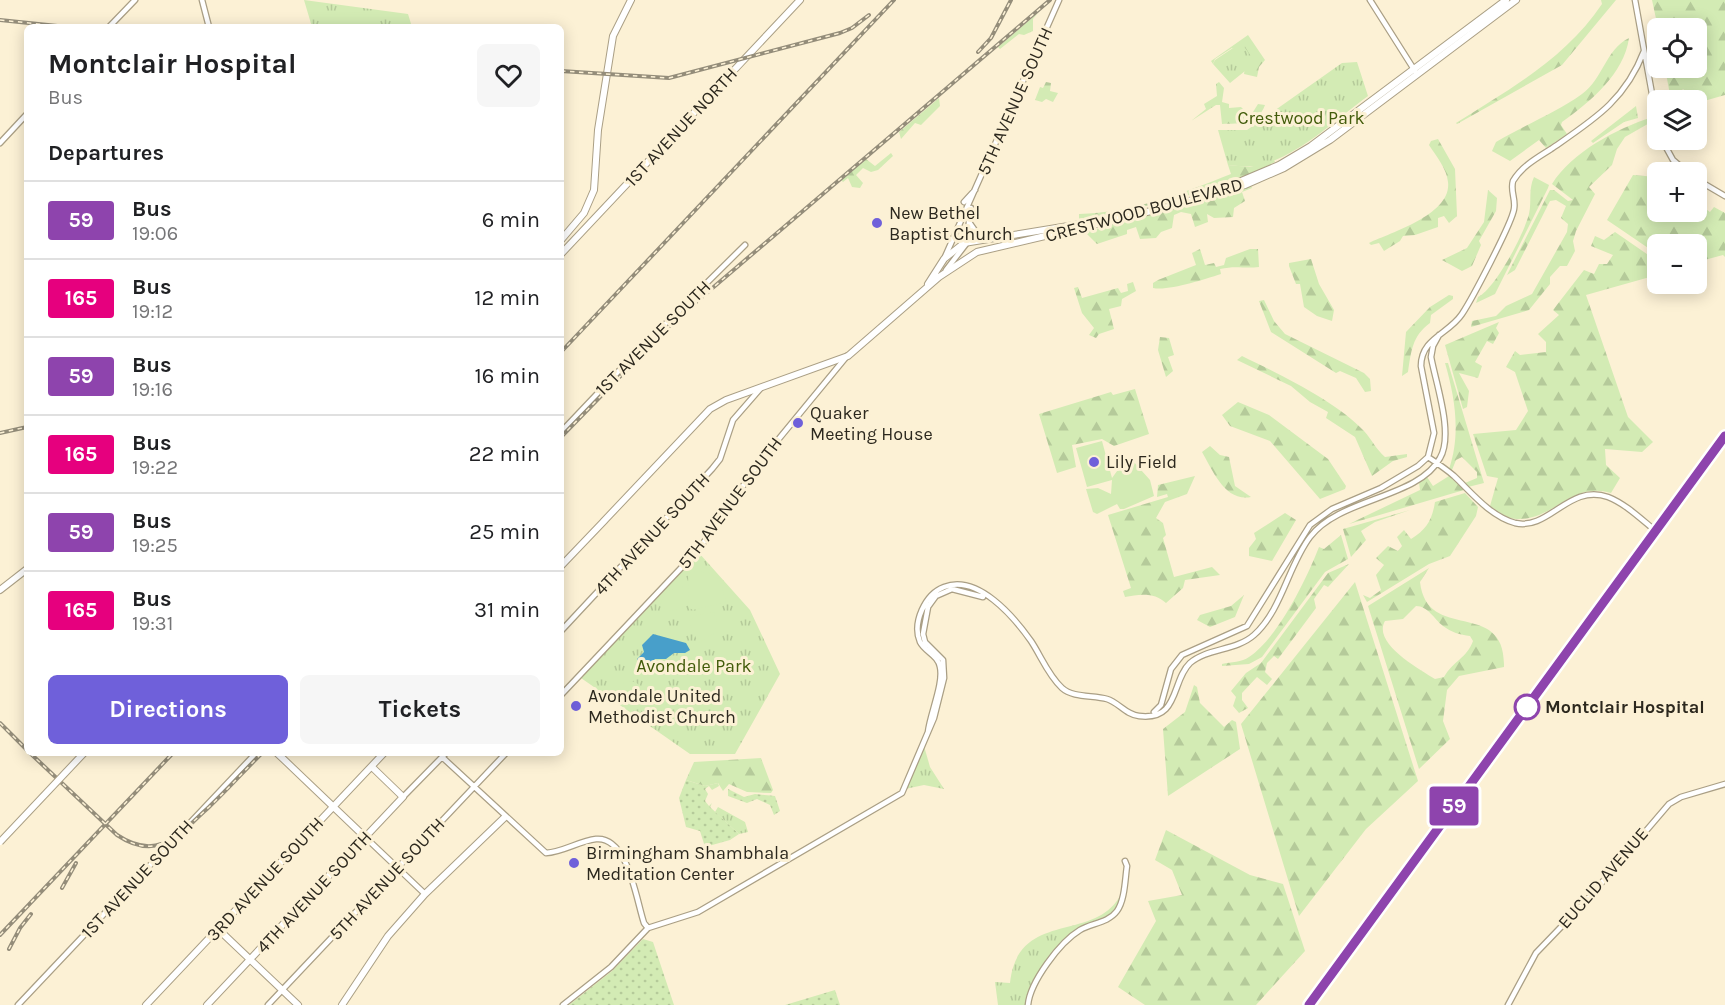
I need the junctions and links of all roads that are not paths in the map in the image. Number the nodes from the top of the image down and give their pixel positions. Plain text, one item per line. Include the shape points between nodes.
1 (135, 0) edge
2 (202, 0) edge
3 (631, 0) edge
4 (800, 0) edge
5 (1059, 0) edge
6 (1370, 0) edge
7 (1506, 0) edge
8 (1516, 0) edge
9 (1635, 0) edge
10 (112, 24) edge
11 (208, 24) edge
12 (1644, 51) junction
13 (1415, 72) junction
14 (1651, 90) edge
15 (24, 117) edge
16 (0, 143) edge
17 (1707, 185) edge
18 (977, 188) junction
19 (1725, 196) edge
20 (963, 202) dead end
21 (971, 202) junction
22 (969, 218) junction
23 (564, 236) edge
24 (991, 237) junction
25 (967, 242) junction
26 (745, 245) dead end
27 (564, 251) edge
28 (944, 258) junction
29 (939, 277) junction
30 (926, 288) junction
31 (1439, 335) junction
32 (848, 356) junction
33 (824, 365) junction
34 (835, 373) junction
35 (760, 389) junction
36 (739, 396) junction
37 (747, 405) junction
38 (564, 429) edge
39 (1725, 436) edge
40 (1428, 457) junction
41 (1437, 464) junction
42 (1657, 532) junction
43 (564, 563) edge
44 (24, 571) edge
45 (0, 590) edge
46 (564, 628) edge
47 (564, 692) edge
48 (1148, 716) junction
49 (81, 756) edge
50 (253, 756) edge
51 (280, 756) edge
52 (381, 756) edge
53 (443, 756) edge
54 (445, 756) edge
55 (503, 756) edge
56 (372, 767) junction
57 (1725, 784) edge
58 (474, 787) junction
59 (403, 797) junction
60 (333, 807) junction
61 (505, 817) junction
62 (365, 837) junction
63 (0, 842) edge
64 (1125, 861) dead end
65 (397, 868) junction
66 (425, 894) junction
67 (648, 928) junction
68 (218, 929) junction
69 (248, 958) junction
70 (282, 990) junction
71 (18, 1005) edge
72 (146, 1005) edge
73 (207, 1005) edge
74 (268, 1005) edge
75 (298, 1005) edge
76 (342, 1005) edge
77 (563, 1005) edge
78 (1028, 1005) edge
79 (1309, 1005) edge
80 (1508, 1005) edge

1 - 10 street
2 - 11 street
3 - 23 main road via 613,36 598,130 594,190 584,213
4 - 27 main road, 1ST AVENUE NORTH
5 - 18 street, 5TH AVENUE SOUTH
6 - 13 street
7 - 13 main road, CRESTWOOD BOULEVARD
8 - 13 main road, CRESTWOOD BOULEVARD
9 - 12 street
12 - 14 street
12 - 31 street via 1633,78 1608,108 1516,176 1512,185 1513,215 1463,313
13 - 24 main road, CRESTWOOD BOULEVARD via 1311,146 1246,180 1114,218
13 - 29 main road, CRESTWOOD BOULEVARD via 1312,152 1264,177 1133,217 986,249
15 - 16 street
17 - 19 street
18 - 20 street
18 - 21 street, 5TH AVENUE SOUTH
21 - 22 street, 5TH AVENUE SOUTH
21 - 28 street, 5TH AVENUE SOUTH
22 - 24 street via 975,231
22 - 25 street, 5TH AVENUE SOUTH
24 - 25 main road, CRESTWOOD BOULEVARD
25 - 28 main road, CRESTWOOD BOULEVARD
25 - 29 street, 5TH AVENUE SOUTH
26 - 38 street, 1ST AVENUE SOUTH
28 - 30 main road, 5TH AVENUE SOUTH
29 - 30 main road, 5TH AVENUE SOUTH
30 - 32 main road, 5TH AVENUE SOUTH
31 - 40 street via 1427,344 1422,356 1434,437
31 - 41 street via 1431,354 1446,438
32 - 33 main road
32 - 34 street, 5TH AVENUE SOUTH
33 - 34 street via 832,367
33 - 35 main road
34 - 47 street, 5TH AVENUE SOUTH via 759,463 695,554
35 - 36 main road
35 - 37 street, 4TH AVENUE SOUTH
36 - 37 street
36 - 43 main road via 699,418
37 - 46 street, 4TH AVENUE SOUTH via 733,420 720,459 712,469
39 - 42 main road
40 - 41 street
40 - 48 street via 1416,468 1332,509 1310,525 1247,626 1182,655 1173,666 1161,705
41 - 42 street via 1490,510 1514,522 1535,521 1574,498 1589,495 1617,501
41 - 48 street via 1420,478 1320,526 1306,543 1258,631 1244,642 1192,661 1183,672 1174,700
42 - 79 main road
44 - 45 main road
48 - 67 street via 1134,715 1109,699 1069,692 1030,640 991,599 973,589 942,587 926,601 918,628 920,640 940,668 928,732 902,793 698,912
49 - 63 main road, bridge
50 - 71 street, 1ST AVENUE SOUTH
51 - 60 main road
52 - 56 main road, 3RD AVENUE SOUTH
53 - 59 street, 4TH AVENUE SOUTH
54 - 58 street
55 - 58 street, 5TH AVENUE SOUTH
56 - 59 main road
56 - 60 main road, 3RD AVENUE SOUTH
57 - 80 street, EUCLID AVENUE via 1669,804 1536,953
58 - 61 street
58 - 65 street, 5TH AVENUE SOUTH
59 - 62 main road, 4TH AVENUE SOUTH
60 - 62 main road
60 - 68 main road, 3RD AVENUE SOUTH
61 - 66 main road
61 - 67 street via 546,853 595,839 608,840 620,850
62 - 65 street
62 - 69 main road, 4TH AVENUE SOUTH
64 - 78 street via 1122,902 1116,912 1070,938 1036,978
65 - 66 street
65 - 70 street, 5TH AVENUE SOUTH
66 - 76 main road via 388,936
67 - 77 street via 611,967
68 - 69 main road
68 - 72 main road, 3RD AVENUE SOUTH
69 - 70 main road
69 - 73 main road, 4TH AVENUE SOUTH
70 - 74 street, 5TH AVENUE SOUTH
70 - 75 main road

